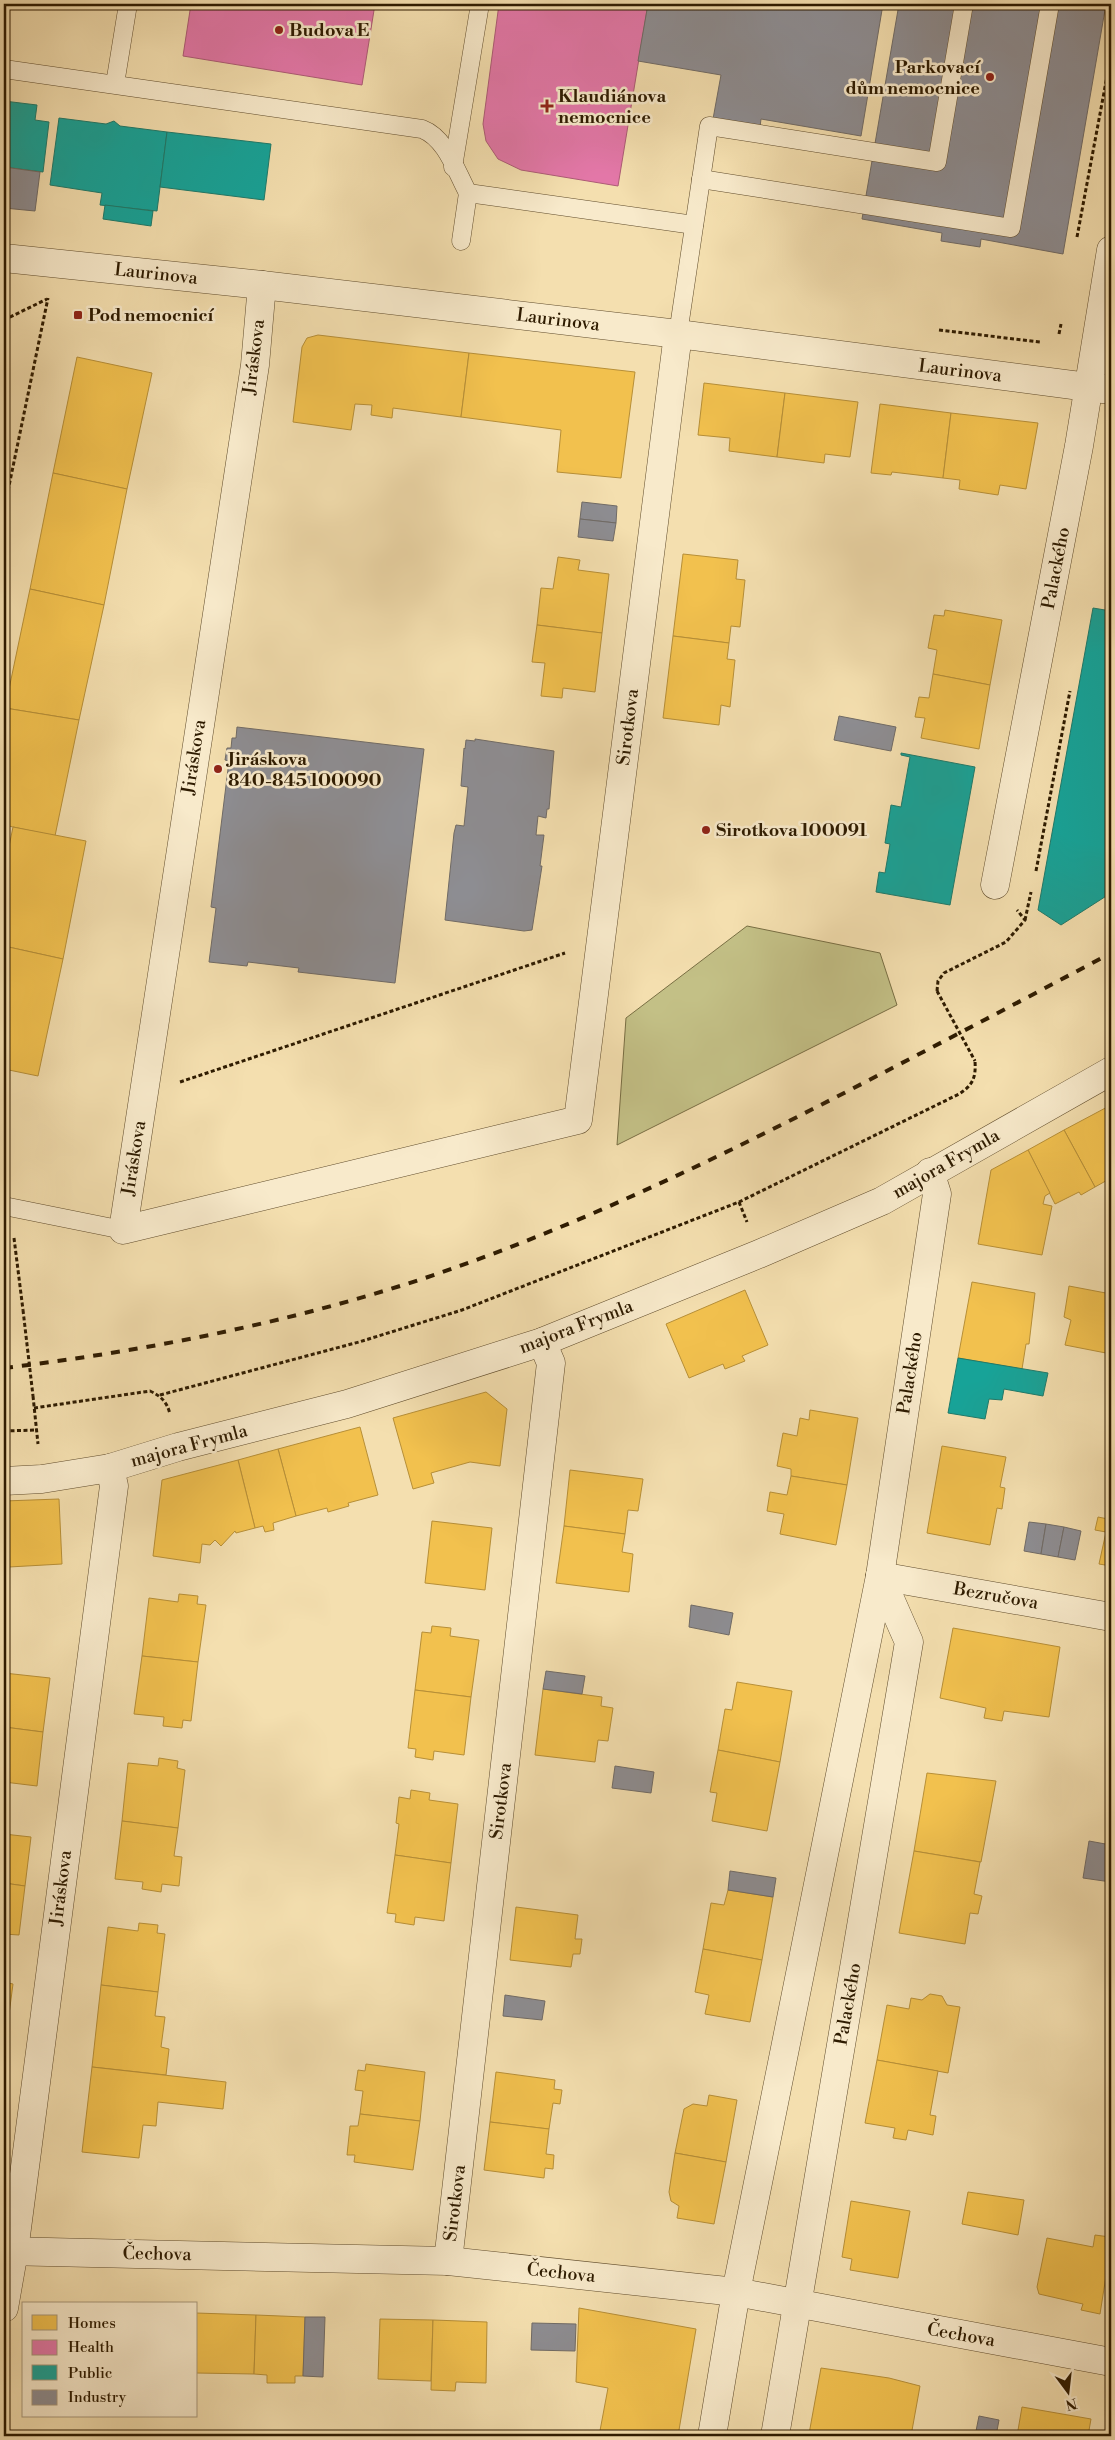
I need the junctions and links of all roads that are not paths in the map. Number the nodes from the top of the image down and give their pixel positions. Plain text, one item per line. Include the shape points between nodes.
1 (128, 4) edge
2 (480, 4) edge
3 (964, 4) edge
4 (1050, 4) edge
5 (4, 69) edge
6 (115, 84) junction
7 (453, 167) junction
8 (701, 179) junction
9 (468, 193) junction
10 (694, 225) junction
11 (461, 241) dead end
12 (1111, 250) edge
13 (4, 258) edge
14 (262, 285) junction
15 (678, 334) junction
16 (1100, 389) edge
17 (995, 885) road end
18 (1111, 1071) edge
19 (930, 1172) junction
20 (7, 1207) edge
21 (123, 1230) junction
22 (542, 1342) junction
23 (110, 1468) junction
24 (6, 1479) edge
25 (880, 1576) junction
26 (1111, 1617) edge
27 (9, 2251) edge
28 (448, 2261) junction
29 (736, 2292) junction
30 (797, 2305) junction
31 (4, 2308) edge
32 (1111, 2362) edge
33 (712, 2436) edge
34 (775, 2436) edge

1 - 6 lane
2 - 7 lane
3 - 8 lane via 937,162 709,126
4 - 8 lane via 1011,228
5 - 6 lane
6 - 7 lane via 422,129 441,142
7 - 9 lane
8 - 10 lane
9 - 10 lane
9 - 11 lane
10 - 15 lane
12 - 16 street, Palackého
13 - 14 street, Laurinova
14 - 15 street, Laurinova
14 - 21 street, Jiráskova via 255,365
15 - 16 street, Laurinova
15 - 21 street, Sirotkova via 578,1120
16 - 17 street, Palackého
18 - 19 street, majora Frymla
19 - 22 street, majora Frymla via 882,1201
19 - 25 street, Palackého via 937,1194
20 - 21 lane
22 - 23 street, majora Frymla via 347,1404 178,1447
22 - 28 street, Sirotkova via 551,1363
23 - 24 street, majora Frymla via 42,1479
23 - 27 street, Jiráskova via 114,1486
25 - 26 street, Bezručova
25 - 29 street, Palackého
25 - 30 street, Palackého via 909,1642
27 - 28 street, Čechova
27 - 31 street, Jiráskova
28 - 29 street, Čechova
29 - 30 street, Čechova
29 - 33 street, Palackého
30 - 32 street, Čechova
30 - 34 street, Palackého

